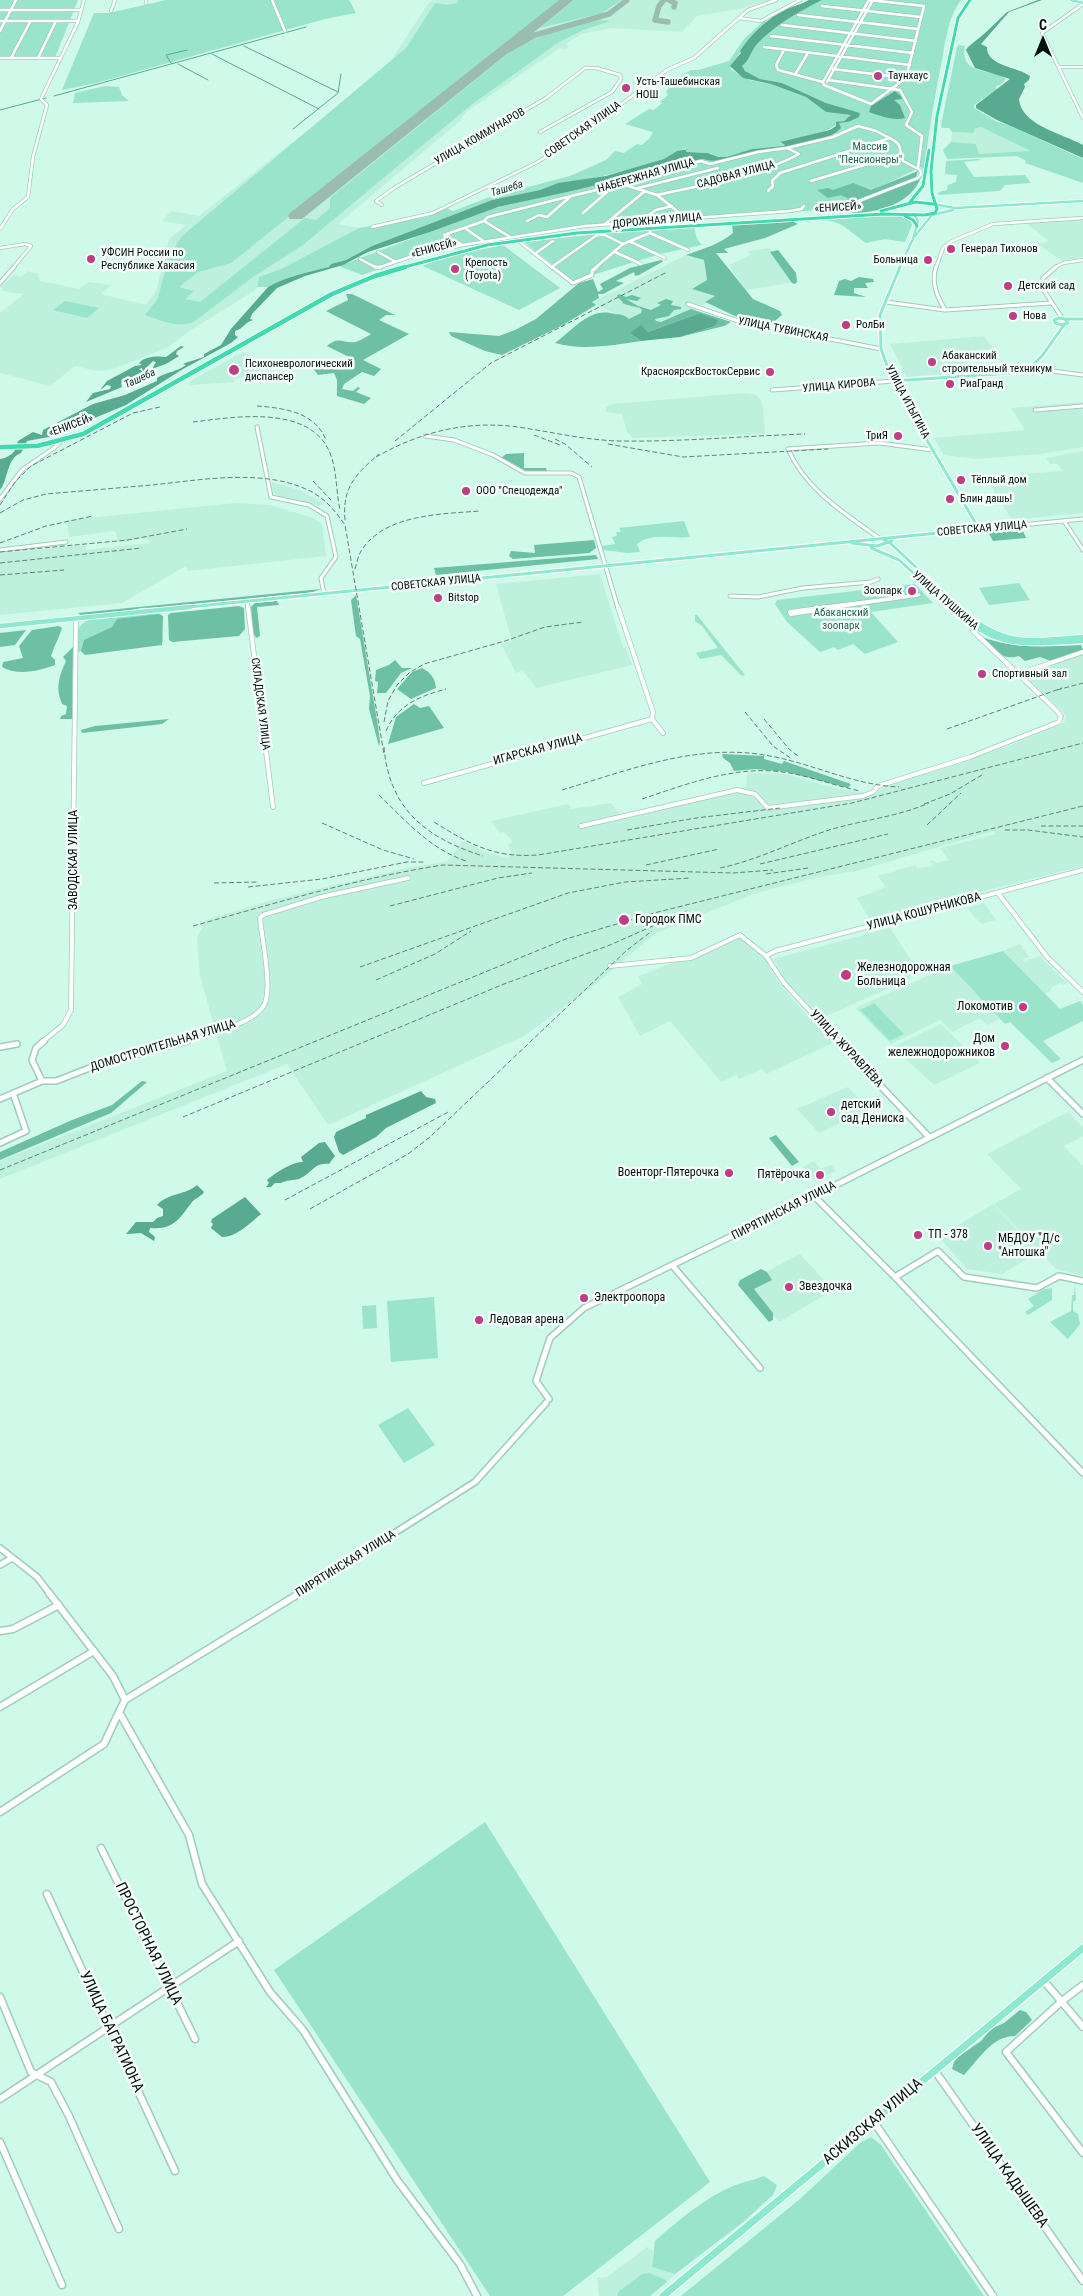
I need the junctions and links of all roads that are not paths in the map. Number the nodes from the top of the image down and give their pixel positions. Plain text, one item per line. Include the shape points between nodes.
1 (16, 0) edge
2 (84, 0) edge
3 (115, 0) edge
4 (272, 0) edge
5 (776, 0) edge
6 (800, 0) edge
7 (871, 0) edge
8 (966, 0) edge
9 (970, 0) edge
10 (1071, 0) edge
11 (1082, 2) edge
12 (822, 6) dead end
13 (0, 10) edge
14 (10, 10) junction
15 (81, 10) junction
16 (111, 11) dead end
17 (862, 11) junction
18 (867, 11) junction
19 (798, 15) dead end
20 (921, 17) junction
21 (739, 18) junction
22 (0, 21) edge
23 (5, 21) junction
24 (56, 21) junction
25 (78, 21) junction
26 (30, 22) junction
27 (857, 22) junction
28 (861, 22) junction
29 (782, 25) dead end
30 (918, 29) junction
31 (0, 31) edge
32 (285, 31) dead end
33 (851, 33) junction
34 (855, 33) junction
35 (771, 36) dead end
36 (916, 40) junction
37 (843, 44) junction
38 (848, 45) junction
39 (764, 47) dead end
40 (784, 50) junction
41 (808, 53) junction
42 (913, 53) junction
43 (837, 56) junction
44 (842, 57) junction
45 (0, 58) edge
46 (11, 58) junction
47 (38, 58) junction
48 (60, 58) junction
49 (910, 65) junction
50 (1058, 67) junction
51 (1083, 67) edge
52 (830, 68) junction
53 (834, 69) junction
54 (796, 73) junction
55 (826, 75) junction
56 (830, 76) junction
57 (906, 78) junction
58 (828, 80) junction
59 (823, 83) junction
60 (890, 89) junction
61 (1083, 118) edge
62 (540, 132) dead end
63 (890, 138) junction
64 (787, 148) junction
65 (902, 154) junction
66 (718, 168) dead end
67 (918, 168) junction
68 (926, 176) junction
69 (811, 181) dead end
70 (622, 184) junction
71 (638, 188) junction
72 (607, 189) junction
73 (768, 190) dead end
74 (645, 191) junction
75 (931, 192) junction
76 (657, 195) junction
77 (571, 196) junction
78 (1083, 201) edge
79 (908, 203) junction
80 (933, 204) junction
81 (382, 205) dead end
82 (672, 206) junction
83 (804, 206) dead end
84 (966, 208) junction
85 (867, 212) junction
86 (583, 213) dead end
87 (935, 213) junction
88 (884, 214) junction
89 (914, 214) junction
90 (830, 215) junction
91 (686, 218) junction
92 (1083, 218) edge
93 (484, 221) junction
94 (527, 221) dead end
95 (645, 222) junction
96 (692, 223) junction
97 (603, 226) junction
98 (917, 226) junction
99 (372, 227) dead end
100 (922, 227) junction
101 (465, 228) junction
102 (650, 228) junction
103 (0, 230) edge
104 (598, 233) junction
105 (650, 233) junction
106 (514, 238) junction
107 (913, 239) junction
108 (483, 241) junction
109 (553, 241) dead end
110 (629, 241) junction
111 (623, 244) junction
112 (464, 245) junction
113 (0, 248) edge
114 (688, 250) dead end
115 (378, 252) dead end
116 (615, 252) junction
117 (536, 254) junction
118 (665, 258) dead end
119 (360, 259) dead end
120 (1083, 260) edge
121 (396, 262) junction
122 (641, 264) dead end
123 (553, 266) junction
124 (0, 283) edge
125 (886, 302) junction
126 (1051, 303) junction
127 (688, 304) dead end
128 (945, 310) junction
129 (1058, 317) junction
130 (1063, 319) junction
131 (1083, 319) edge
132 (1072, 320) junction
133 (1068, 322) junction
134 (1059, 326) junction
135 (880, 349) junction
136 (1034, 366) junction
137 (1045, 370) junction
138 (1027, 372) junction
139 (1083, 375) edge
140 (894, 382) junction
141 (772, 390) dead end
142 (1083, 406) edge
143 (1035, 410) dead end
144 (258, 427) dead end
145 (425, 436) dead end
146 (61, 441) junction
147 (28, 445) junction
148 (0, 446) edge
149 (933, 450) junction
150 (0, 499) edge
151 (1083, 519) edge
152 (1064, 521) junction
153 (980, 529) junction
154 (914, 535) junction
155 (880, 538) junction
156 (872, 539) junction
157 (896, 539) junction
158 (66, 542) dead end
159 (890, 543) junction
160 (829, 544) junction
161 (870, 547) junction
162 (0, 550) edge
163 (1083, 550) edge
164 (901, 553) junction
165 (605, 566) junction
166 (878, 580) dead end
167 (324, 594) junction
168 (919, 595) dead end
169 (730, 596) dead end
170 (912, 596) junction
171 (247, 602) junction
172 (76, 619) junction
173 (968, 623) junction
174 (0, 626) edge
175 (1083, 637) edge
176 (1083, 640) edge
177 (1083, 652) edge
178 (1018, 674) junction
179 (652, 719) junction
180 (663, 733) dead end
181 (424, 783) dead end
182 (273, 807) dead end
183 (580, 826) dead end
184 (1083, 870) edge
185 (408, 878) dead end
186 (998, 893) junction
187 (766, 956) junction
188 (610, 966) dead end
189 (1083, 992) edge
190 (17, 1044) dead end
191 (0, 1047) edge
192 (1083, 1060) edge
193 (1047, 1078) junction
194 (42, 1081) junction
195 (13, 1093) junction
196 (0, 1099) edge
197 (1083, 1114) edge
198 (930, 1137) junction
199 (0, 1143) edge
200 (814, 1196) junction
201 (672, 1265) junction
202 (895, 1277) junction
203 (1083, 1281) edge
204 (760, 1368) dead end
205 (1083, 1473) edge
206 (0, 1548) edge
207 (12, 1558) junction
208 (0, 1565) edge
209 (58, 1605) junction
210 (0, 1630) edge
211 (94, 1650) junction
212 (125, 1700) junction
213 (0, 1707) edge
214 (119, 1712) junction
215 (0, 1812) edge
216 (101, 1848) dead end
217 (47, 1894) dead end
218 (239, 1941) junction
219 (1083, 1948) edge
220 (1044, 1981) junction
221 (1083, 1985) edge
222 (169, 1988) junction
223 (0, 1997) edge
224 (1062, 2001) junction
225 (1083, 2027) edge
226 (109, 2028) junction
227 (195, 2039) dead end
228 (935, 2071) junction
229 (37, 2076) junction
230 (0, 2100) edge
231 (874, 2122) junction
232 (0, 2142) edge
233 (1083, 2153) edge
234 (175, 2171) dead end
235 (120, 2229) dead end
236 (1083, 2281) edge
237 (62, 2285) dead end
238 (477, 2296) edge
239 (663, 2296) edge
240 (993, 2296) edge

1 - 14 street
2 - 15 street
3 - 16 street
4 - 32 street
5 - 21 street, СОВЕТСКАЯ УЛИЦА via 752,7
6 - 21 street via 761,21
7 - 17 street
7 - 18 street
7 - 20 street via 924,6
8 - 68 highway via 955,18 932,125
9 - 75 highway via 958,18 938,116
10 - 11 main road
11 - 50 street via 1042,32
12 - 17 street
13 - 14 street
14 - 15 street
14 - 23 street
15 - 25 street
17 - 18 street
17 - 27 street
18 - 20 street
18 - 28 street
19 - 27 street
20 - 30 street
21 - 99 street, СОВЕТСКАЯ УЛИЦА via 694,58 667,70 579,136 536,162 433,213
22 - 23 street
23 - 26 street
23 - 31 street
24 - 25 street
24 - 26 street
24 - 47 street
25 - 48 street
26 - 46 street
27 - 28 street
27 - 33 street
28 - 30 street
28 - 34 street
29 - 33 street
30 - 36 street
33 - 34 street
33 - 37 street
34 - 36 street
34 - 38 street
35 - 37 street
36 - 42 street
37 - 38 street
37 - 43 street
38 - 42 street
38 - 44 street
39 - 40 street
40 - 41 street
40 - 54 street via 776,65 778,70
41 - 43 street
41 - 54 street
42 - 49 street
43 - 44 street
43 - 52 street
44 - 49 street
44 - 53 street
45 - 46 street
46 - 47 street
47 - 48 street
48 - 103 street via 41,99 47,105 33,157 28,197 13,209
49 - 57 street
50 - 51 street
50 - 61 street
52 - 53 street
52 - 55 street
53 - 56 street
53 - 57 street
54 - 59 street
55 - 56 street
55 - 59 street
56 - 58 street
57 - 60 street
58 - 59 street
58 - 60 street
59 - 60 street via 871,104
60 - 67 street via 900,90 912,112 906,125 922,136
62 - 81 street, УЛИЦА КОММУНАРОВ via 612,92 621,79 620,75 587,67 546,98 394,188 376,202
63 - 64 street, НАБЕРЕЖНАЯ УЛИЦА via 858,126 833,137
63 - 65 street via 899,145
63 - 73 street via 780,173
64 - 70 street, НАБЕРЕЖНАЯ УЛИЦА via 710,164 701,161 622,181
64 - 76 street, САДОВАЯ УЛИЦА via 799,154 766,169
65 - 67 street via 904,162
65 - 69 street
66 - 71 street
67 - 90 street via 921,174 918,178 833,211
68 - 79 highway via 921,193
68 - 85 highway via 918,192 908,200
70 - 71 street
70 - 72 street, НАБЕРЕЖНАЯ УЛИЦА
71 - 74 street
72 - 77 street, НАБЕРЕЖНАЯ УЛИЦА
72 - 86 street via 600,200
74 - 76 street
74 - 97 street
75 - 80 highway
75 - 84 main road via 941,205
76 - 82 street
77 - 93 street, НАБЕРЕЖНАЯ УЛИЦА via 488,217
77 - 94 street via 547,217 539,215
78 - 84 main road
79 - 80 highway
79 - 85 highway
79 - 89 highway via 906,209
80 - 84 main road
80 - 87 highway via 937,209
82 - 91 street
82 - 95 street via 656,210 644,218
83 - 91 street, ДОРОЖНАЯ УЛИЦА via 790,211
84 - 87 main road
84 - 100 main road via 938,214
85 - 90 highway, «ЕНИСЕЙ»
87 - 89 highway, «ЕНИСЕЙ»
87 - 100 main road, УЛИЦА ИТЫГИНА
88 - 89 highway, «ЕНИСЕЙ»
88 - 98 highway via 907,216
88 - 102 highway, «ЕНИСЕЙ»
89 - 98 main road
90 - 96 highway, «ЕНИСЕЙ»
91 - 95 street, ДОРОЖНАЯ УЛИЦА
91 - 96 street
92 - 128 street via 993,224 950,242 943,248 933,276 936,294
93 - 101 street, НАБЕРЕЖНАЯ УЛИЦА
93 - 106 street
95 - 97 street, ДОРОЖНАЯ УЛИЦА
96 - 106 highway, «ЕНИСЕЙ»
97 - 106 street, ДОРОЖНАЯ УЛИЦА
98 - 107 main road, УЛИЦА ИТЫГИНА
100 - 107 main road, УЛИЦА ИТЫГИНА
101 - 108 street
101 - 112 street, НАБЕРЕЖНАЯ УЛИЦА via 444,236
102 - 104 highway, «ЕНИСЕЙ»
102 - 105 street
104 - 106 highway, «ЕНИСЕЙ»
104 - 111 street
104 - 123 street
105 - 110 street
105 - 114 street
106 - 108 street, ДОРОЖНАЯ УЛИЦА
106 - 117 street
106 - 146 highway, «ЕНИСЕЙ» via 404,266 332,294 102,424
106 - 147 highway, «ЕНИСЕЙ» via 423,258 343,286 286,315 103,421 61,439
107 - 125 main road, УЛИЦА ИТЫГИНА
108 - 112 street, ДОРОЖНАЯ УЛИЦА
109 - 117 street
110 - 111 street
110 - 118 street
111 - 116 street
112 - 121 street, ДОРОЖНАЯ УЛИЦА
113 - 124 street via 31,246
115 - 121 street
116 - 122 street
116 - 123 street via 588,278 573,283
117 - 123 street
119 - 121 street, ДОРОЖНАЯ УЛИЦА via 378,268
120 - 126 street via 1063,264 1043,278 1042,289
125 - 128 street
125 - 135 main road, УЛИЦА ИТЫГИНА via 880,315
126 - 128 street
126 - 129 street
127 - 135 street, УЛИЦА ТУВИНСКАЯ via 738,321
129 - 130 main road
129 - 134 main road via 1054,321
130 - 132 main road
130 - 133 main road
131 - 132 main road
132 - 133 main road
133 - 134 main road
134 - 136 main road via 1050,346
135 - 140 main road, УЛИЦА ИТЫГИНА
136 - 137 street
136 - 138 main road
137 - 138 street
137 - 139 street
138 - 140 main road, УЛИЦА КИРОВА
140 - 141 street, УЛИЦА КИРОВА
140 - 149 main road, УЛИЦА ИТЫГИНА
142 - 143 street
144 - 167 street via 271,497 309,505 327,516 336,557 321,578
145 - 165 street via 454,440 493,455 525,473 576,475 582,482
146 - 147 highway, «ЕНИСЕЙ»
146 - 150 street via 58,447 17,474
147 - 148 highway, «ЕНИСЕЙ»
149 - 153 main road, УЛИЦА ИТЫГИНА
149 - 155 street via 880,444 788,449 799,472 827,500
151 - 152 street, СОВЕТСКАЯ УЛИЦА
152 - 153 street, СОВЕТСКАЯ УЛИЦА
152 - 163 street
153 - 154 main road, СОВЕТСКАЯ УЛИЦА
154 - 155 main road, СОВЕТСКАЯ УЛИЦА
154 - 157 main road
155 - 156 main road, СОВЕТСКАЯ УЛИЦА
155 - 159 main road, УЛИЦА ПУШКИНА
156 - 160 main road, СОВЕТСКАЯ УЛИЦА
156 - 161 main road via 865,543
157 - 159 main road
157 - 164 main road via 895,545
158 - 162 street
159 - 161 main road
159 - 164 main road, УЛИЦА ПУШКИНА
160 - 161 main road, УЛИЦА ПУШКИНА via 851,543
160 - 165 main road, СОВЕТСКАЯ УЛИЦА
161 - 173 main road, УЛИЦА ПУШКИНА via 899,560
164 - 175 main road, УЛИЦА ПУШКИНА via 970,618 990,632 1034,641
165 - 167 main road, СОВЕТСКАЯ УЛИЦА
165 - 179 street via 653,712
166 - 169 street via 803,588 758,597
167 - 171 main road, СОВЕТСКАЯ УЛИЦА
168 - 170 street
170 - 170 street via 907,596 790,612 791,614
171 - 172 main road, СОВЕТСКАЯ УЛИЦА
171 - 182 street, СКЛАДСКАЯ УЛИЦА
172 - 174 main road, СОВЕТСКАЯ УЛИЦА
172 - 194 street, ЗАВОДСКАЯ УЛИЦА via 70,1017 33,1053 33,1062
173 - 176 main road, УЛИЦА ПУШКИНА via 989,636 1022,644
173 - 178 street
177 - 178 street
178 - 183 street via 1056,709 1061,716 1059,722 970,757 878,786 864,796 768,808 754,792 736,790
179 - 180 street
179 - 181 street, ИГАРСКАЯ УЛИЦА
184 - 186 street, УЛИЦА КОШУРНИКОВА
185 - 194 street, ДОМОСТРОИТЕЛЬНАЯ УЛИЦА via 338,893 263,915 260,918 267,997 260,1011 232,1028 101,1064 56,1081
186 - 187 street, УЛИЦА КОШУРНИКОВА
186 - 189 street via 1046,955
187 - 188 street, УЛИЦА ЖУРАВЛЁВА via 740,936 691,958
187 - 198 street, УЛИЦА ЖУРАВЛЁВА via 784,983
190 - 191 street
192 - 193 street, ПИРЯТИНСКАЯ УЛИЦА
193 - 197 street
193 - 198 street, ПИРЯТИНСКАЯ УЛИЦА
194 - 195 street, ДОМОСТРОИТЕЛЬНАЯ УЛИЦА
195 - 196 street, ДОМОСТРОИТЕЛЬНАЯ УЛИЦА
195 - 199 street via 26,1131
198 - 200 street, ПИРЯТИНСКАЯ УЛИЦА
200 - 201 street, ПИРЯТИНСКАЯ УЛИЦА
200 - 202 street
201 - 204 street
201 - 212 street, ПИРЯТИНСКАЯ УЛИЦА via 584,1308 550,1338 536,1381 548,1401 475,1482
202 - 203 street via 938,1251 964,1277 1037,1288 1059,1276
202 - 205 street
206 - 207 street
207 - 208 street
207 - 209 street via 37,1577
209 - 210 street via 12,1630
209 - 211 street
211 - 212 street
211 - 213 street
212 - 214 street
214 - 215 street via 104,1744
214 - 218 street via 189,1835 202,1884
216 - 222 street, ПРОСТОРНАЯ УЛИЦА
217 - 226 street, УЛИЦА БАГРАТИОНА
218 - 222 street
218 - 238 street via 270,1992 303,2030 397,2180 460,2264
219 - 220 main road, АСКИЗСКАЯ УЛИЦА
220 - 224 street
220 - 228 main road, АСКИЗСКАЯ УЛИЦА
221 - 224 street
222 - 226 street
222 - 227 street, ПРОСТОРНАЯ УЛИЦА
223 - 229 street via 31,2072
224 - 225 street
224 - 233 street via 1006,2052
226 - 229 street
226 - 234 street, УЛИЦА БАГРАТИОНА
228 - 231 main road, АСКИЗСКАЯ УЛИЦА
228 - 236 street, УЛИЦА КАДЫШЕВА
229 - 230 street
229 - 235 street via 51,2082
231 - 239 main road, АСКИЗСКАЯ УЛИЦА
231 - 240 street
232 - 237 street

